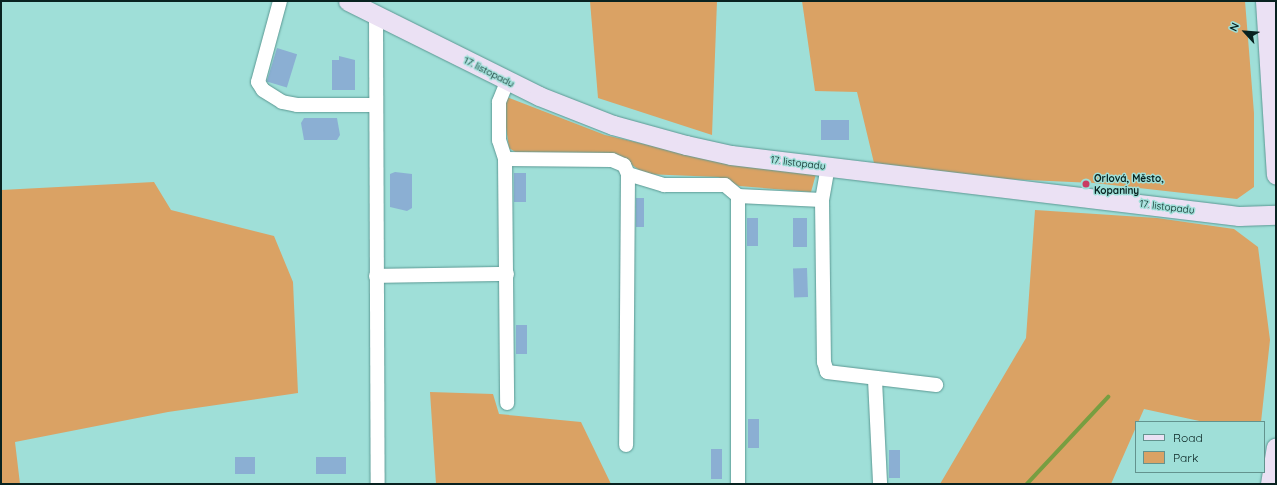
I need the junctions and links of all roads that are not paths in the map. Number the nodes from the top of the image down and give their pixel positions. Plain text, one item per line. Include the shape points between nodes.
1 (280, 1) edge
2 (348, 1) edge
3 (1265, 1) edge
4 (376, 14) junction
5 (507, 82) junction
6 (376, 104) junction
7 (505, 158) junction
8 (828, 166) junction
9 (628, 174) junction
10 (1276, 175) edge
11 (738, 196) junction
12 (822, 200) junction
13 (1276, 215) edge
14 (507, 274) junction
15 (376, 276) junction
16 (876, 380) junction
17 (936, 385) dead end
18 (507, 403) dead end
19 (626, 445) dead end
20 (1276, 447) edge
21 (378, 484) edge
22 (738, 484) edge
23 (880, 484) edge
24 (1270, 484) edge

1 - 6 street via 258,82 263,90 282,102 297,105
2 - 4 main road, 17. listopadu
3 - 10 main road
4 - 5 main road, 17. listopadu
4 - 6 street
5 - 7 street via 499,102 499,140
5 - 8 main road, 17. listopadu via 643,134 731,154
6 - 15 street
7 - 9 street via 612,160 624,165
7 - 14 street
8 - 12 street
8 - 13 main road, 17. listopadu via 1239,216
9 - 11 street via 664,185 725,185
9 - 19 street
11 - 12 street
11 - 22 street
12 - 16 street via 824,362 827,372
14 - 15 street
14 - 18 street
15 - 21 street
16 - 17 street
16 - 23 street
20 - 24 main road

